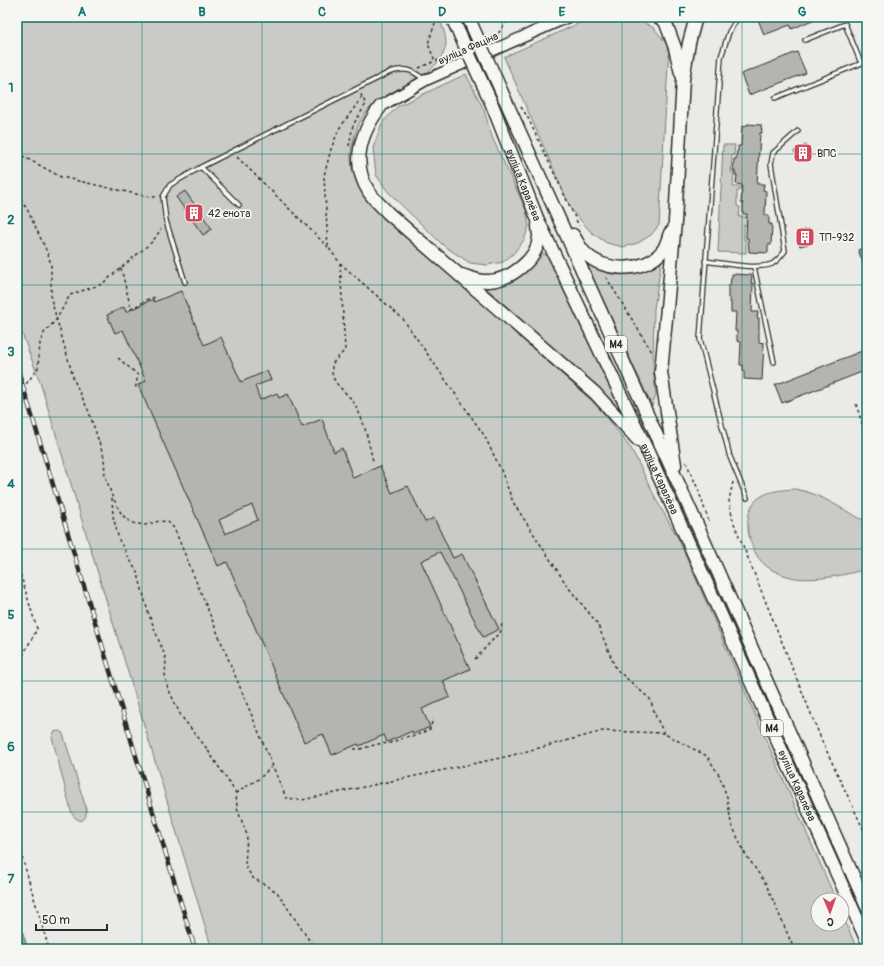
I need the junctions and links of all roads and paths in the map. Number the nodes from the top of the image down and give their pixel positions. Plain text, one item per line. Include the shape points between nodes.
1 (437, 17) edge
2 (468, 17) edge
3 (568, 17) edge
4 (696, 17) edge
5 (738, 17) edge
6 (662, 18) edge
7 (453, 19) edge
8 (805, 40) dead end
9 (428, 44) dead end
10 (436, 61) dead end
11 (867, 61) edge
12 (861, 63) junction
13 (413, 71) junction
14 (683, 79) junction
15 (426, 80) junction
16 (362, 97) dead end
17 (775, 98) dead end
18 (519, 105) dead end
19 (381, 106) joint
20 (798, 131) dead end
21 (232, 151) junction
22 (17, 153) edge
23 (201, 167) junction
24 (17, 195) edge
25 (163, 197) junction
26 (239, 205) dead end
27 (554, 207) junction
28 (537, 218) junction
29 (166, 221) junction
30 (675, 222) junction
31 (579, 225) dead end
32 (328, 247) junction
33 (706, 261) junction
34 (340, 263) junction
35 (607, 265) junction
36 (754, 267) junction
37 (121, 268) junction
38 (455, 272) junction
39 (185, 282) dead end
40 (158, 297) dead end
41 (56, 320) junction
42 (118, 358) dead end
43 (662, 358) junction
44 (774, 362) dead end
45 (134, 390) dead end
46 (17, 398) edge
47 (856, 404) dead end
48 (867, 439) edge
49 (647, 450) junction
50 (373, 461) dead end
51 (736, 470) junction
52 (677, 480) junction
53 (112, 496) junction
54 (747, 498) dead end
55 (17, 563) edge
56 (502, 622) dead end
57 (476, 659) dead end
58 (17, 666) edge
59 (433, 719) dead end
60 (663, 733) junction
61 (354, 749) dead end
62 (272, 766) junction
63 (236, 793) junction
64 (867, 837) edge
65 (17, 840) edge
66 (867, 907) edge
67 (867, 941) edge
68 (49, 949) edge
69 (314, 949) edge
70 (794, 949) edge

1 - 9 path
2 - 27 main road, вуліца Каралёва / М4, bridge
3 - 15 main road, вуліца Фаціна
4 - 14 main road
5 - 33 lane via 729,32 721,57
6 - 14 main road via 675,48
7 - 28 main road, вуліца Каралёва / М4, bridge via 491,102
8 - 12 lane via 845,24
10 - 13 path
11 - 12 lane
12 - 17 lane
13 - 15 lane
13 - 21 lane via 399,69 390,72
14 - 30 main road
15 - 19 main road, вуліца Фаціна
16 - 32 path via 339,129 324,176
18 - 31 path
19 - 38 main road via 367,127 359,150 359,166 363,180 370,193 388,213
20 - 36 lane via 773,153 771,164 786,251 772,264
21 - 23 lane
21 - 32 path
22 - 25 path via 61,177 145,196
23 - 25 lane via 170,185
23 - 26 lane
24 - 41 path via 27,209 48,254 51,265 50,299
25 - 29 lane
27 - 35 main road via 585,253
27 - 52 main road, вуліца Каралёва / М4
28 - 38 main road via 539,238 535,250 524,266 507,276 490,281 475,280
28 - 49 main road, вуліца Каралёва / М4
29 - 37 path via 153,241
29 - 39 lane
30 - 35 main road via 663,250 653,260 641,266 625,269
30 - 43 main road
32 - 34 path
33 - 36 lane
33 - 51 lane via 700,339 730,456
34 - 50 path via 345,350 331,368 334,382 355,403 365,426
34 - 60 path via 403,319 484,435 513,502 568,587 597,623 616,669 650,699
35 - 43 path via 604,272 606,278 656,358
36 - 44 lane
37 - 40 path via 131,309 150,298
37 - 41 path via 102,284 70,295
38 - 49 main road via 595,393
41 - 46 path via 44,333 40,343 38,368 24,387 21,396
41 - 53 path via 74,380 89,412 104,457 105,475
42 - 45 path via 138,375
43 - 52 main road via 661,372
47 - 48 path
49 - 67 main road, вуліца Каралёва / М4
51 - 54 lane
51 - 64 path via 729,500 733,521 822,741
52 - 66 main road, вуліца Каралёва / М4
53 - 62 path via 122,515 132,523 145,525 159,521 168,522 174,528
53 - 63 path via 113,516 119,540 138,574 148,612 166,659 165,677 168,688 181,716 205,746
55 - 58 path via 37,629
56 - 57 path via 501,631
59 - 61 path via 430,729 415,736
60 - 62 path via 603,731 505,757 302,800 286,798
60 - 70 path via 707,756 719,775 727,797 731,823 744,852 766,884
62 - 63 path via 260,778
63 - 69 path via 237,808 247,835 245,866 253,878 277,892
65 - 68 path

